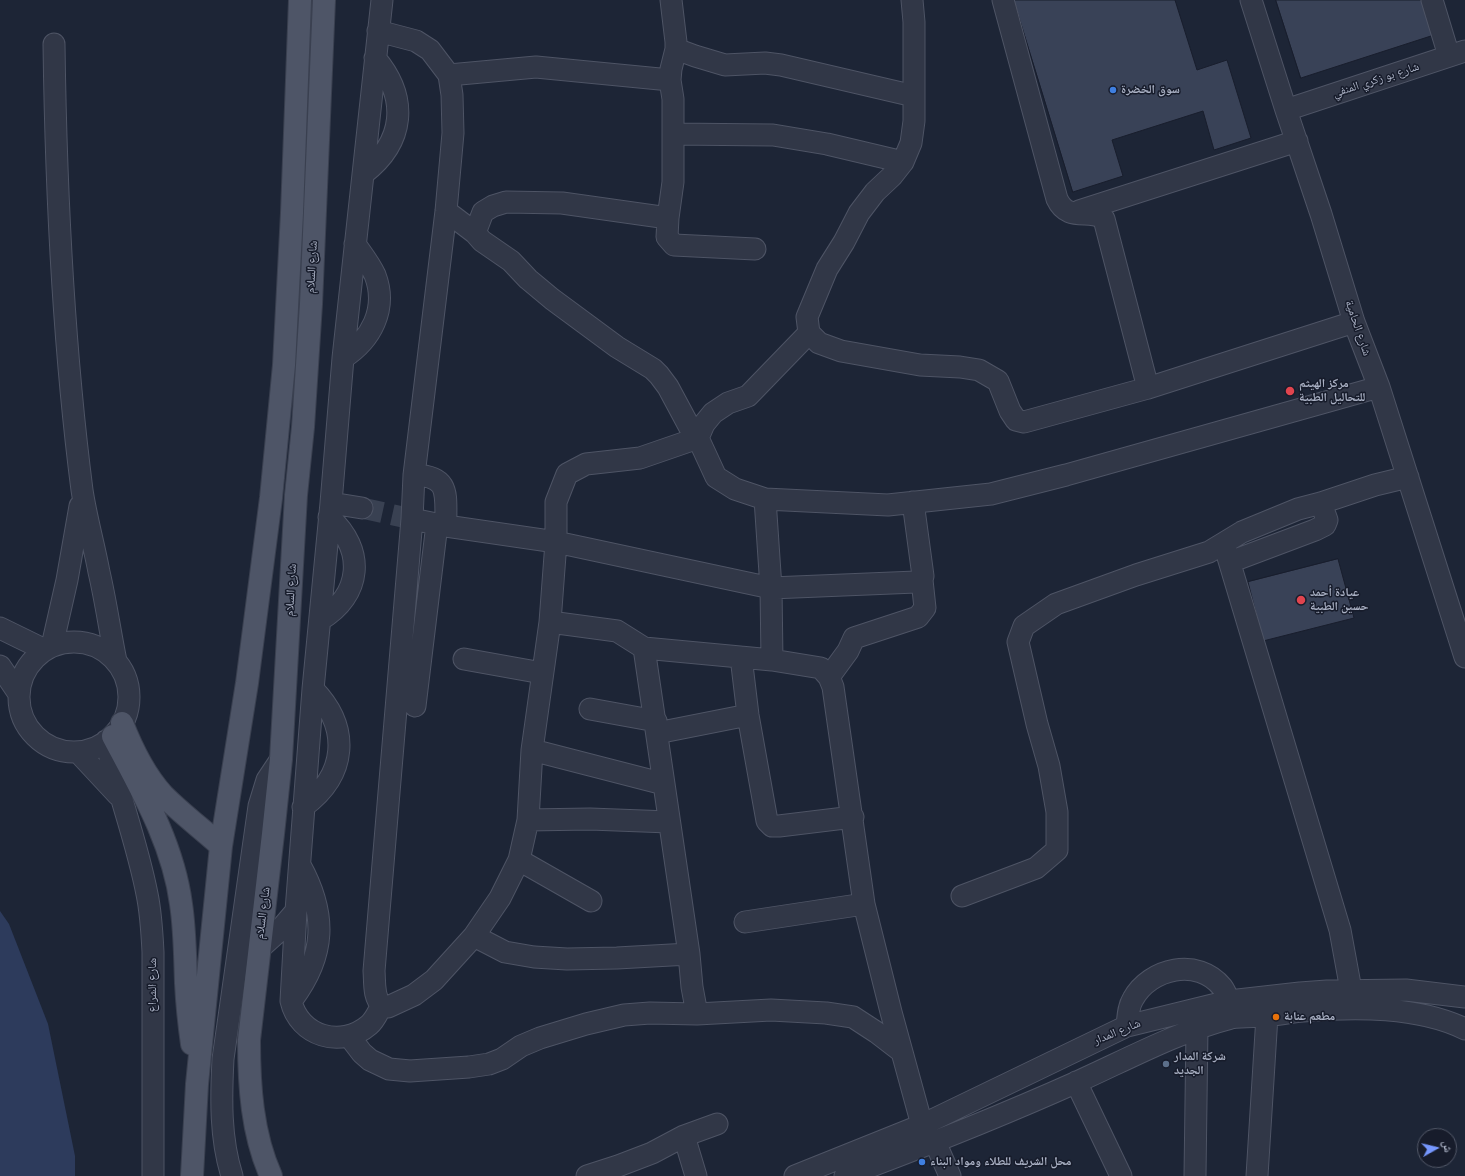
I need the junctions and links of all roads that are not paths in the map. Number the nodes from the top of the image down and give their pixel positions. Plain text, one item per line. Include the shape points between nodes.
1 (300, 0) edge
2 (324, 0) edge
3 (671, 0) edge
4 (912, 0) edge
5 (1003, 0) edge
6 (1251, 0) edge
7 (1432, 0) edge
8 (384, 2) edge
9 (378, 31) junction
10 (54, 44) dead end
11 (676, 49) junction
12 (1457, 53) edge
13 (375, 58) junction
14 (449, 75) junction
15 (670, 80) junction
16 (914, 96) junction
17 (1286, 110) junction
18 (673, 134) junction
19 (1297, 141) junction
20 (903, 162) junction
21 (362, 174) junction
22 (446, 211) junction
23 (1074, 213) junction
24 (668, 218) junction
25 (475, 233) junction
26 (355, 244) junction
27 (755, 249) dead end
28 (1354, 322) junction
29 (809, 333) junction
30 (343, 358) junction
31 (1379, 387) junction
32 (1148, 388) junction
33 (698, 438) junction
34 (414, 475) junction
35 (1408, 477) junction
36 (82, 492) junction
37 (765, 500) junction
38 (913, 502) junction
39 (362, 508) tunnel mouth
40 (330, 510) junction
41 (412, 518) junction
42 (442, 525) junction
43 (556, 542) junction
44 (1227, 553) junction
45 (922, 580) junction
46 (771, 588) junction
47 (320, 620) junction
48 (550, 622) junction
49 (0, 628) edge
50 (48, 648) junction
51 (644, 648) junction
52 (741, 657) junction
53 (1465, 657) edge
54 (464, 659) dead end
55 (772, 660) junction
56 (116, 662) junction
57 (0, 666) edge
58 (542, 673) junction
59 (829, 677) junction
60 (313, 689) junction
61 (19, 694) junction
62 (415, 706) dead end
63 (590, 709) dead end
64 (748, 715) junction
65 (656, 727) junction
66 (114, 733) junction
67 (532, 750) junction
68 (78, 752) junction
69 (280, 759) junction
70 (664, 784) junction
71 (121, 799) junction
72 (303, 807) junction
73 (853, 817) junction
74 (528, 820) junction
75 (669, 822) junction
76 (221, 846) junction
77 (519, 860) junction
78 (300, 865) junction
79 (962, 896) dead end
80 (591, 902) dead end
81 (864, 904) junction
82 (296, 911) junction
83 (744, 922) dead end
84 (474, 936) junction
85 (259, 949) junction
86 (689, 954) junction
87 (1352, 990) junction
88 (1465, 997) edge
89 (291, 1001) junction
90 (1229, 1001) junction
91 (382, 1005) junction
92 (697, 1014) junction
93 (1267, 1016) junction
94 (1127, 1026) junction
95 (1197, 1028) junction
96 (1465, 1029) edge
97 (349, 1036) junction
98 (902, 1052) junction
99 (1076, 1082) junction
100 (197, 1084) junction
101 (717, 1124) dead end
102 (922, 1125) junction
103 (684, 1136) junction
104 (935, 1142) junction
105 (153, 1176) edge
106 (192, 1176) edge
107 (232, 1176) edge
108 (272, 1176) edge
109 (587, 1176) edge
110 (696, 1176) edge
111 (795, 1176) edge
112 (845, 1176) edge
113 (950, 1176) edge
114 (1121, 1176) edge
115 (1195, 1176) edge
116 (1257, 1176) edge

1 - 76 main road, شارع السلام via 284,365 271,498 247,683
2 - 69 main road, شارع السلام via 307,363
3 - 11 street
4 - 16 street
5 - 23 street via 1057,199 1066,211
6 - 17 street, شارع الحامية
7 - 12 street
8 - 9 street
9 - 13 street
9 - 14 street via 416,41 430,50
10 - 36 street via 55,134 64,306
11 - 15 street
11 - 16 street via 725,65 781,65
12 - 17 street, شارع بو زكري المنفي
13 - 21 street
13 - 21 street via 392,83 398,112 394,134 384,154
14 - 15 street via 536,67
14 - 22 street via 453,133
15 - 18 street
16 - 20 street via 911,143
17 - 19 street, شارع الحامية
18 - 20 street via 774,136 827,144
18 - 24 street via 673,182
19 - 23 street
19 - 28 street, شارع الحامية
20 - 29 street via 858,213 844,242 826,269 806,317
21 - 26 street
22 - 25 street
22 - 34 street
23 - 32 street via 1104,219
24 - 25 street via 562,203 506,202 483,212
24 - 27 street via 667,237 674,245
25 - 33 street via 482,241 511,261 552,299 617,347 653,369 668,387
26 - 30 street
26 - 30 street via 376,276 379,303 372,330 364,341
28 - 31 street, شارع الحامية
28 - 32 street
29 - 32 street via 819,343 841,351 920,365 979,370 998,381 1010,411 1016,420 1024,422
29 - 33 street via 748,396 728,403 713,413 704,424
30 - 40 street
31 - 35 street, شارع الحامية
31 - 38 street via 991,494
33 - 37 street via 716,477 735,489
33 - 43 street via 640,458 586,464 567,474 556,502
34 - 41 street
34 - 42 street via 427,475 438,479 445,490
35 - 44 street via 1321,503 1327,520 1315,530
35 - 53 street, شارع الحامية
36 - 50 street via 67,580
36 - 56 street
37 - 38 street via 888,505
37 - 46 street
38 - 45 street
39 - 40 street
40 - 47 street
40 - 47 street via 351,547 354,571 347,595 340,605
41 - 42 street
41 - 91 street via 374,971 375,988
42 - 43 street
42 - 62 street
43 - 46 street
43 - 48 street
44 - 79 street via 1209,552 1136,575 1056,604 1024,626 1018,642 1049,766 1057,812 1057,850 1036,868
44 - 87 street via 1340,930
45 - 46 street
45 - 59 street via 925,608 918,618 854,638
46 - 55 street
47 - 60 street
48 - 51 street via 617,631
48 - 58 street
49 - 50 street
50 - 56 street via 69,642 86,643 103,650
50 - 61 street via 29,664 20,684
51 - 52 street
51 - 65 street
52 - 55 street
52 - 64 street
54 - 58 street
55 - 59 street via 821,668
56 - 66 street via 123,672 128,691 127,711
57 - 61 street
58 - 67 street
59 - 73 street via 833,687
60 - 72 street
60 - 72 street via 330,710 337,730 339,750 331,777 324,789
61 - 68 street via 22,715 32,733 48,745 67,752
63 - 65 street
64 - 65 street
64 - 73 street via 767,821 772,826
65 - 70 street
66 - 68 street via 98,746
66 - 71 street, شارع الشراع
66 - 76 main road via 130,742 139,761 163,794
66 - 100 main road via 152,810 177,882 182,904 188,1007
67 - 70 street
67 - 74 street
68 - 71 street
69 - 85 main road, شارع السلام
69 - 107 street via 267,780 259,806 223,1059 222,1119 224,1144
70 - 75 street
71 - 105 street, شارع الشراع via 142,868 151,923
72 - 78 street
73 - 81 street
74 - 75 street
74 - 77 street
75 - 86 street
76 - 100 main road, شارع السلام
77 - 80 street
77 - 84 street via 500,898
78 - 82 street
78 - 89 street via 317,903 318,945 313,965 304,984
81 - 83 street
81 - 98 street
82 - 85 street
82 - 89 street
84 - 86 street via 505,952 534,957 567,959
84 - 91 street via 434,980 414,995 388,1007
85 - 108 main road, شارع السلام via 249,1040 249,1066 258,1139
86 - 92 street
87 - 88 street, شارع المدار via 1406,990
87 - 90 street, شارع المدار
89 - 97 street via 297,1016 311,1030 330,1037
90 - 94 street, شارع المدار
90 - 94 street via 1222,987 1203,973 1180,969 1168,971 1157,975 1138,990 1128,1012
91 - 97 street via 370,1024
92 - 97 street via 650,1013 612,1017 540,1038 489,1064 410,1071 389,1069 370,1060
92 - 98 street via 771,1010 853,1017
93 - 95 street via 1234,1018
93 - 96 street via 1302,1011 1385,1010 1430,1016
93 - 116 street
94 - 102 street, شارع المدار
95 - 99 street
95 - 115 street
98 - 102 street
99 - 104 street
99 - 114 street
100 - 106 main road, شارع السلام
101 - 103 street
102 - 111 street, شارع المدار
103 - 109 street via 652,1153
103 - 110 street
104 - 112 street
104 - 113 street

